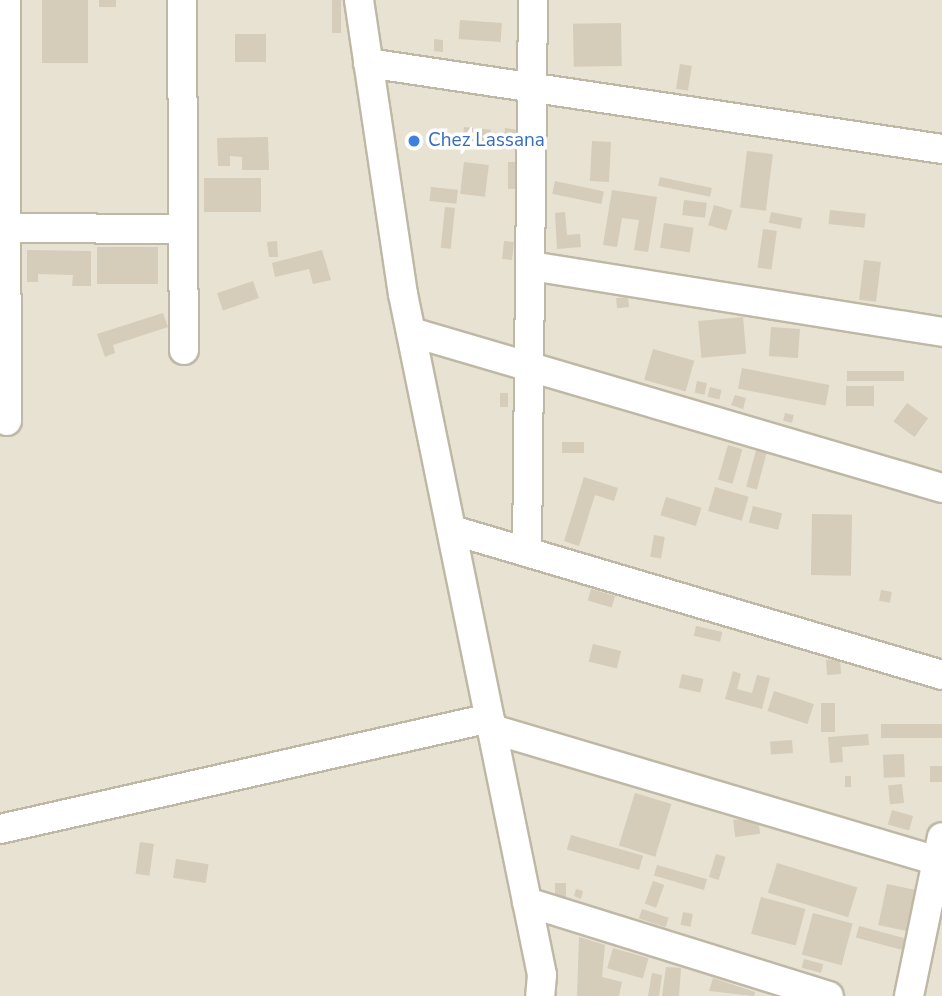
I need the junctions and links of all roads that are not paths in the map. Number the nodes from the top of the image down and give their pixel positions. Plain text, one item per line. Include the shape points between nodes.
1 (6, 0) edge
2 (182, 0) edge
3 (359, 0) edge
4 (533, 0) edge
5 (368, 62) junction
6 (533, 87) junction
7 (942, 149) edge
8 (3, 228) edge
9 (183, 229) junction
10 (531, 266) junction
11 (411, 332) junction
12 (942, 332) edge
13 (184, 350) dead end
14 (529, 366) junction
15 (6, 421) dead end
16 (942, 488) edge
17 (452, 530) junction
18 (527, 552) junction
19 (942, 675) edge
20 (491, 724) junction
21 (0, 829) edge
22 (940, 853) edge
23 (527, 902) junction
24 (540, 996) edge
25 (830, 996) edge
26 (909, 996) edge

1 - 8 street
2 - 9 street
3 - 5 street
4 - 6 street
5 - 6 street
5 - 11 street
6 - 7 street
6 - 10 street
8 - 9 street
8 - 15 street
9 - 13 street
10 - 12 street
10 - 14 street
11 - 14 street
11 - 17 street
14 - 16 street
14 - 18 street
17 - 18 street
17 - 20 street
18 - 19 street
20 - 21 street
20 - 22 street
20 - 23 street
22 - 26 street
23 - 24 street via 542,975
23 - 25 street

